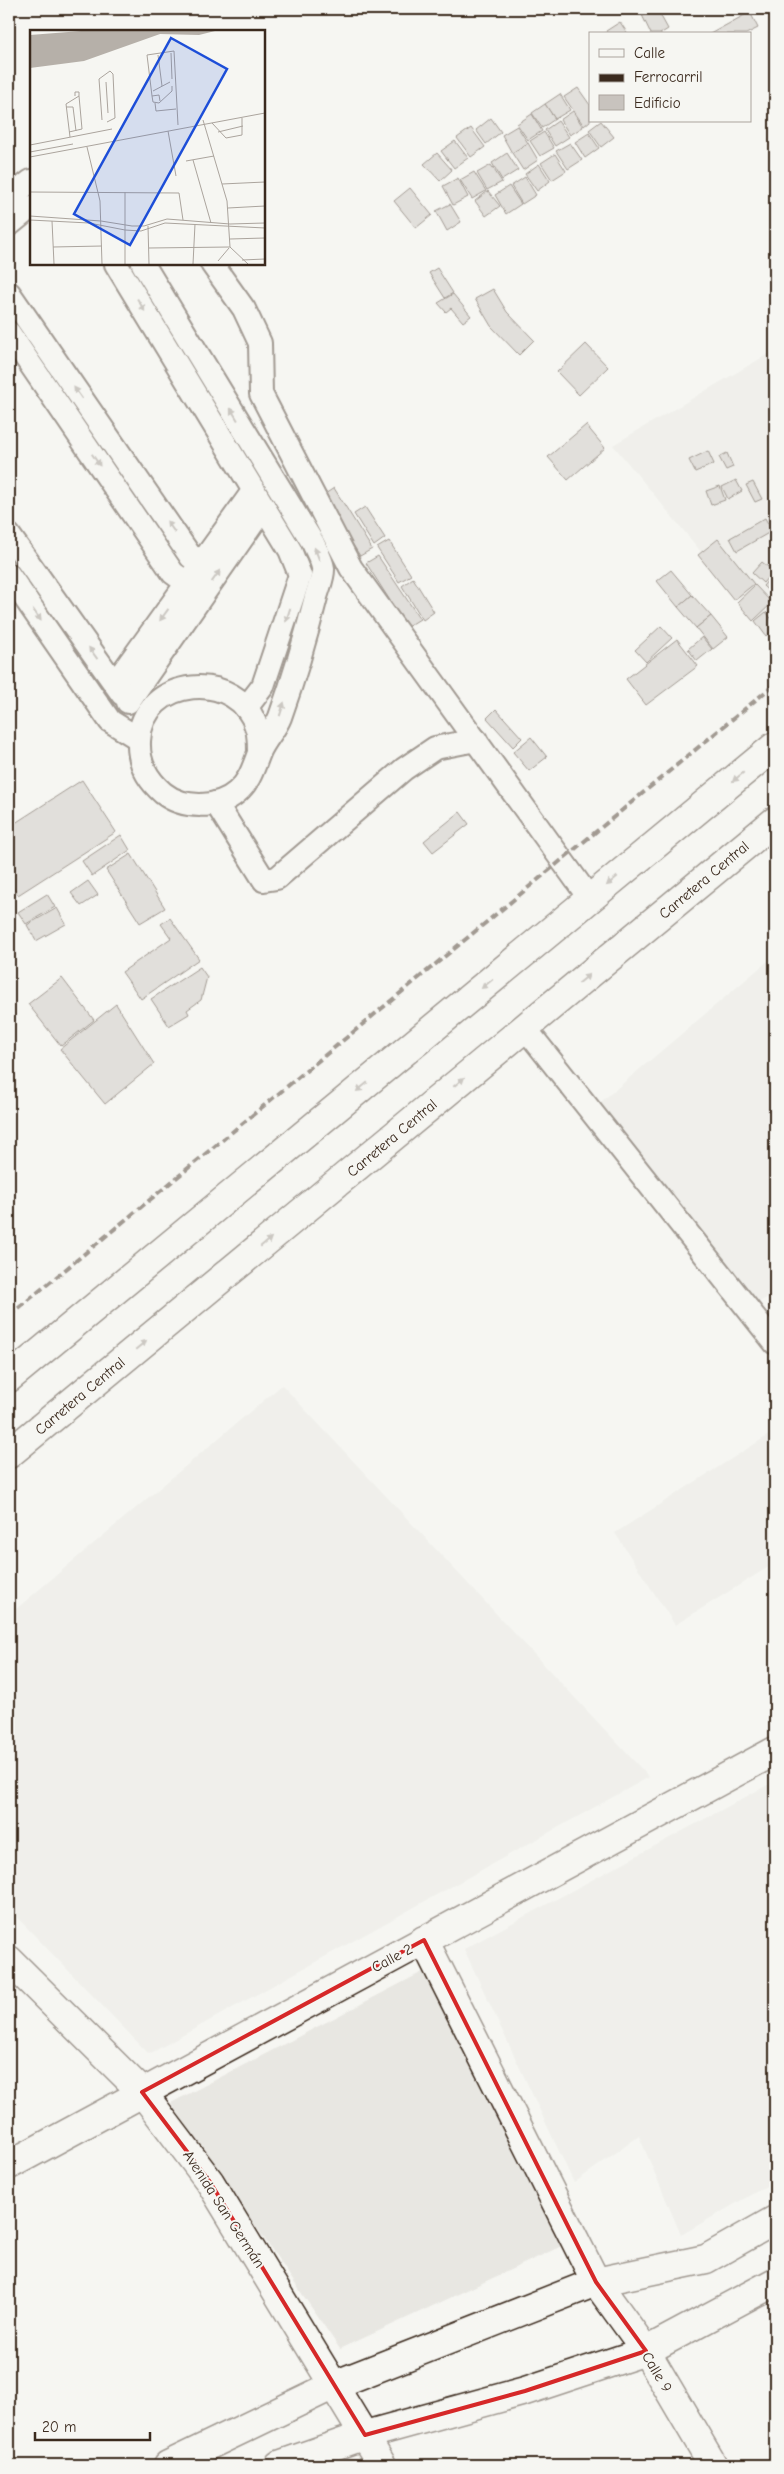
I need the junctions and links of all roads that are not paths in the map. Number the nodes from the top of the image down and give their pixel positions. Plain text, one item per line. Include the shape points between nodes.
1 (30, 182) edge
2 (9, 198) edge
3 (30, 208) edge
4 (9, 224) edge
5 (117, 265) edge
6 (143, 265) edge
7 (213, 265) edge
8 (9, 293) edge
9 (9, 333) edge
10 (259, 498) junction
11 (9, 535) edge
12 (204, 559) junction
13 (9, 575) edge
14 (187, 583) junction
15 (115, 683) junction
16 (128, 702) junction
17 (246, 708) junction
18 (146, 717) junction
19 (139, 739) junction
20 (476, 740) junction
21 (775, 746) edge
22 (259, 752) junction
23 (216, 803) junction
24 (775, 822) edge
25 (590, 899) junction
26 (525, 1028) junction
27 (775, 1343) edge
28 (9, 1378) edge
29 (9, 1454) edge
30 (775, 1751) edge
31 (424, 1940) junction
32 (9, 1960) edge
33 (142, 2092) junction
34 (9, 2165) edge
35 (775, 2220) edge
36 (596, 2282) junction
37 (775, 2282) edge
38 (646, 2351) junction
39 (334, 2385) junction
40 (365, 2435) junction
41 (168, 2465) edge
42 (279, 2465) edge
43 (382, 2465) edge
44 (713, 2465) edge

1 - 2 lane
3 - 4 lane
5 -> 10 lane
22 -> 6 lane via 279,719 308,629 323,568 313,543
7 - 20 lane via 244,309 260,343 261,394 352,568
12 -> 8 lane via 191,557
9 -> 14 lane via 173,573
10 - 12 lane
16 -> 10 lane
10 -> 17 lane via 290,550 300,575 263,686
15 -> 11 lane
12 - 14 lane
13 -> 19 lane via 110,721
14 -> 15 lane
15 - 16 lane
16 - 18 lane
17 - 18 lane via 229,693 198,686 183,688 162,699
17 - 22 lane via 257,729
18 - 19 lane
19 - 23 lane via 141,763 151,783 170,798 192,806
20 - 23 lane via 435,748 404,769 277,878 264,880
20 - 25 lane
21 -> 25 main road
22 - 23 lane via 252,774 237,793
26 -> 24 main road, Carretera Central
25 -> 28 main road
26 - 27 lane
29 -> 26 main road, Carretera Central
30 - 31 main road, Calle 2
31 - 33 main road, Calle 2
31 - 36 main road, Calle 9
32 - 33 main road, Avenida San Germán
33 - 34 main road, Calle 2
33 - 39 main road, Avenida San Germán via 210,2182
35 - 36 main road via 706,2259
36 - 38 main road, Calle 9
36 - 39 main road
37 - 38 main road
38 - 40 main road via 525,2391
38 - 44 main road, Calle 9
39 - 40 main road, Avenida San Germán
39 - 41 main road
40 - 42 main road
40 - 43 main road, Avenida San Germán

